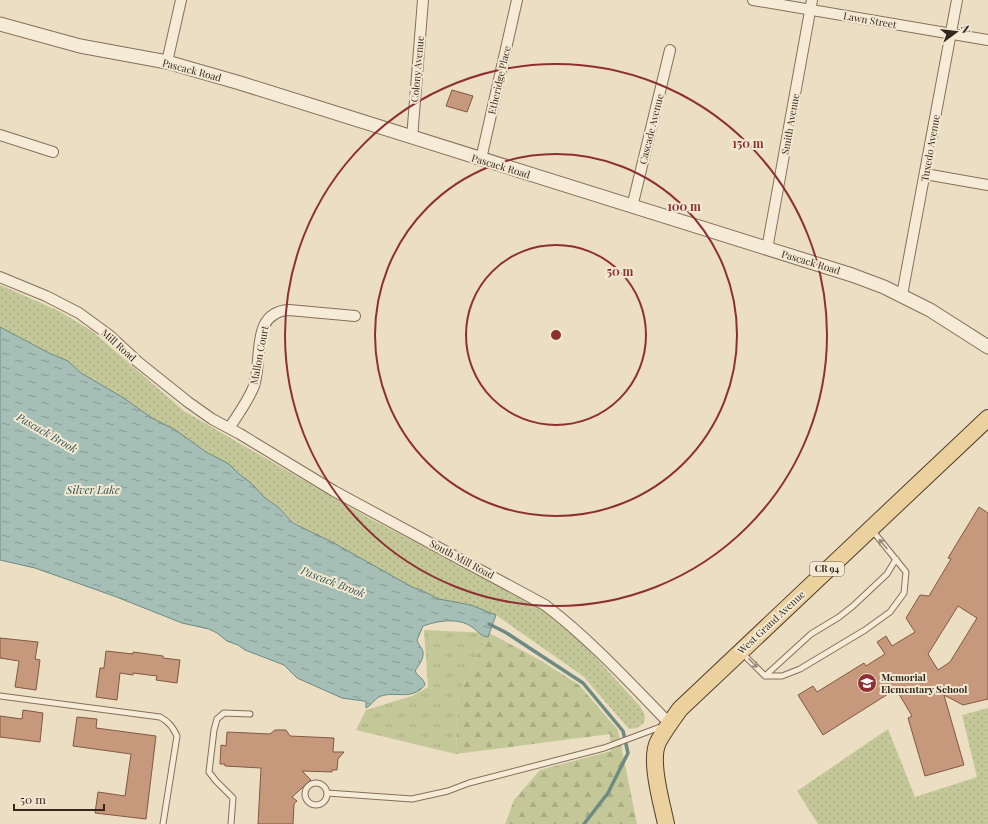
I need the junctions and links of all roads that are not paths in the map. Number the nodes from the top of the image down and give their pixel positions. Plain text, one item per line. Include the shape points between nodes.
1 (181, 0) edge
2 (423, 0) edge
3 (517, 0) edge
4 (753, 0) edge
5 (957, 0) edge
6 (812, 5) edge
7 (0, 24) edge
8 (950, 34) junction
9 (988, 40) edge
10 (670, 50) dead end
11 (168, 62) junction
12 (0, 135) edge
13 (412, 138) junction
14 (53, 152) dead end
15 (481, 159) junction
16 (925, 174) junction
17 (988, 184) edge
18 (632, 207) junction
19 (767, 249) junction
20 (0, 277) edge
21 (902, 296) junction
22 (355, 316) dead end
23 (988, 347) edge
24 (988, 418) edge
25 (229, 428) junction
26 (870, 528) junction
27 (896, 559) junction
28 (740, 651) junction
29 (766, 676) junction
30 (0, 696) edge
31 (250, 714) dead end
32 (670, 724) junction
33 (327, 793) junction
34 (163, 824) edge
35 (231, 824) edge
36 (666, 824) edge

1 - 11 street
2 - 13 street, Colony Avenue
3 - 15 street, Etheridge Place
4 - 6 street, Lawn Street
5 - 8 street, Tuxedo Avenue
6 - 8 street, Lawn Street
6 - 19 street, Smith Avenue
7 - 11 street, Pascack Road via 80,46
8 - 9 street, Lawn Street
8 - 16 street, Tuxedo Avenue
10 - 18 street, Cascade Avenue
11 - 13 street, Pascack Road
12 - 14 street
13 - 15 street, Pascack Road
15 - 18 street, Pascack Road
16 - 17 street
16 - 21 street, Tuxedo Avenue
18 - 19 street, Pascack Road
19 - 21 street, Pascack Road via 852,275
20 - 25 street, Mill Road via 79,313 188,402
21 - 23 street, Pascack Road via 930,310
22 - 25 street, Mallon Court via 289,310 272,314 262,329 258,372 254,385
24 - 26 main road, West Grand Avenue / CR 94
25 - 32 street, South Mill Road via 334,491 545,605 614,666
27 -> 26 lane
26 - 28 main road, West Grand Avenue / CR 94
27 - 29 lane via 887,574 853,606 811,634
27 - 29 lane via 906,572 906,579 904,593 890,612 800,669 782,676
28 -> 29 lane
28 - 32 main road, West Grand Avenue / CR 94 via 686,702
30 - 34 lane via 160,717 168,721 177,736
31 - 35 lane via 224,713 217,719 214,730 210,772 233,798
32 - 33 lane via 604,748 412,799
32 - 36 main road, West Grand Avenue / CR 94 via 657,743 655,754 655,768
33 - 33 lane via 321,784 313,783 307,787 305,794 311,803 318,804 324,800

